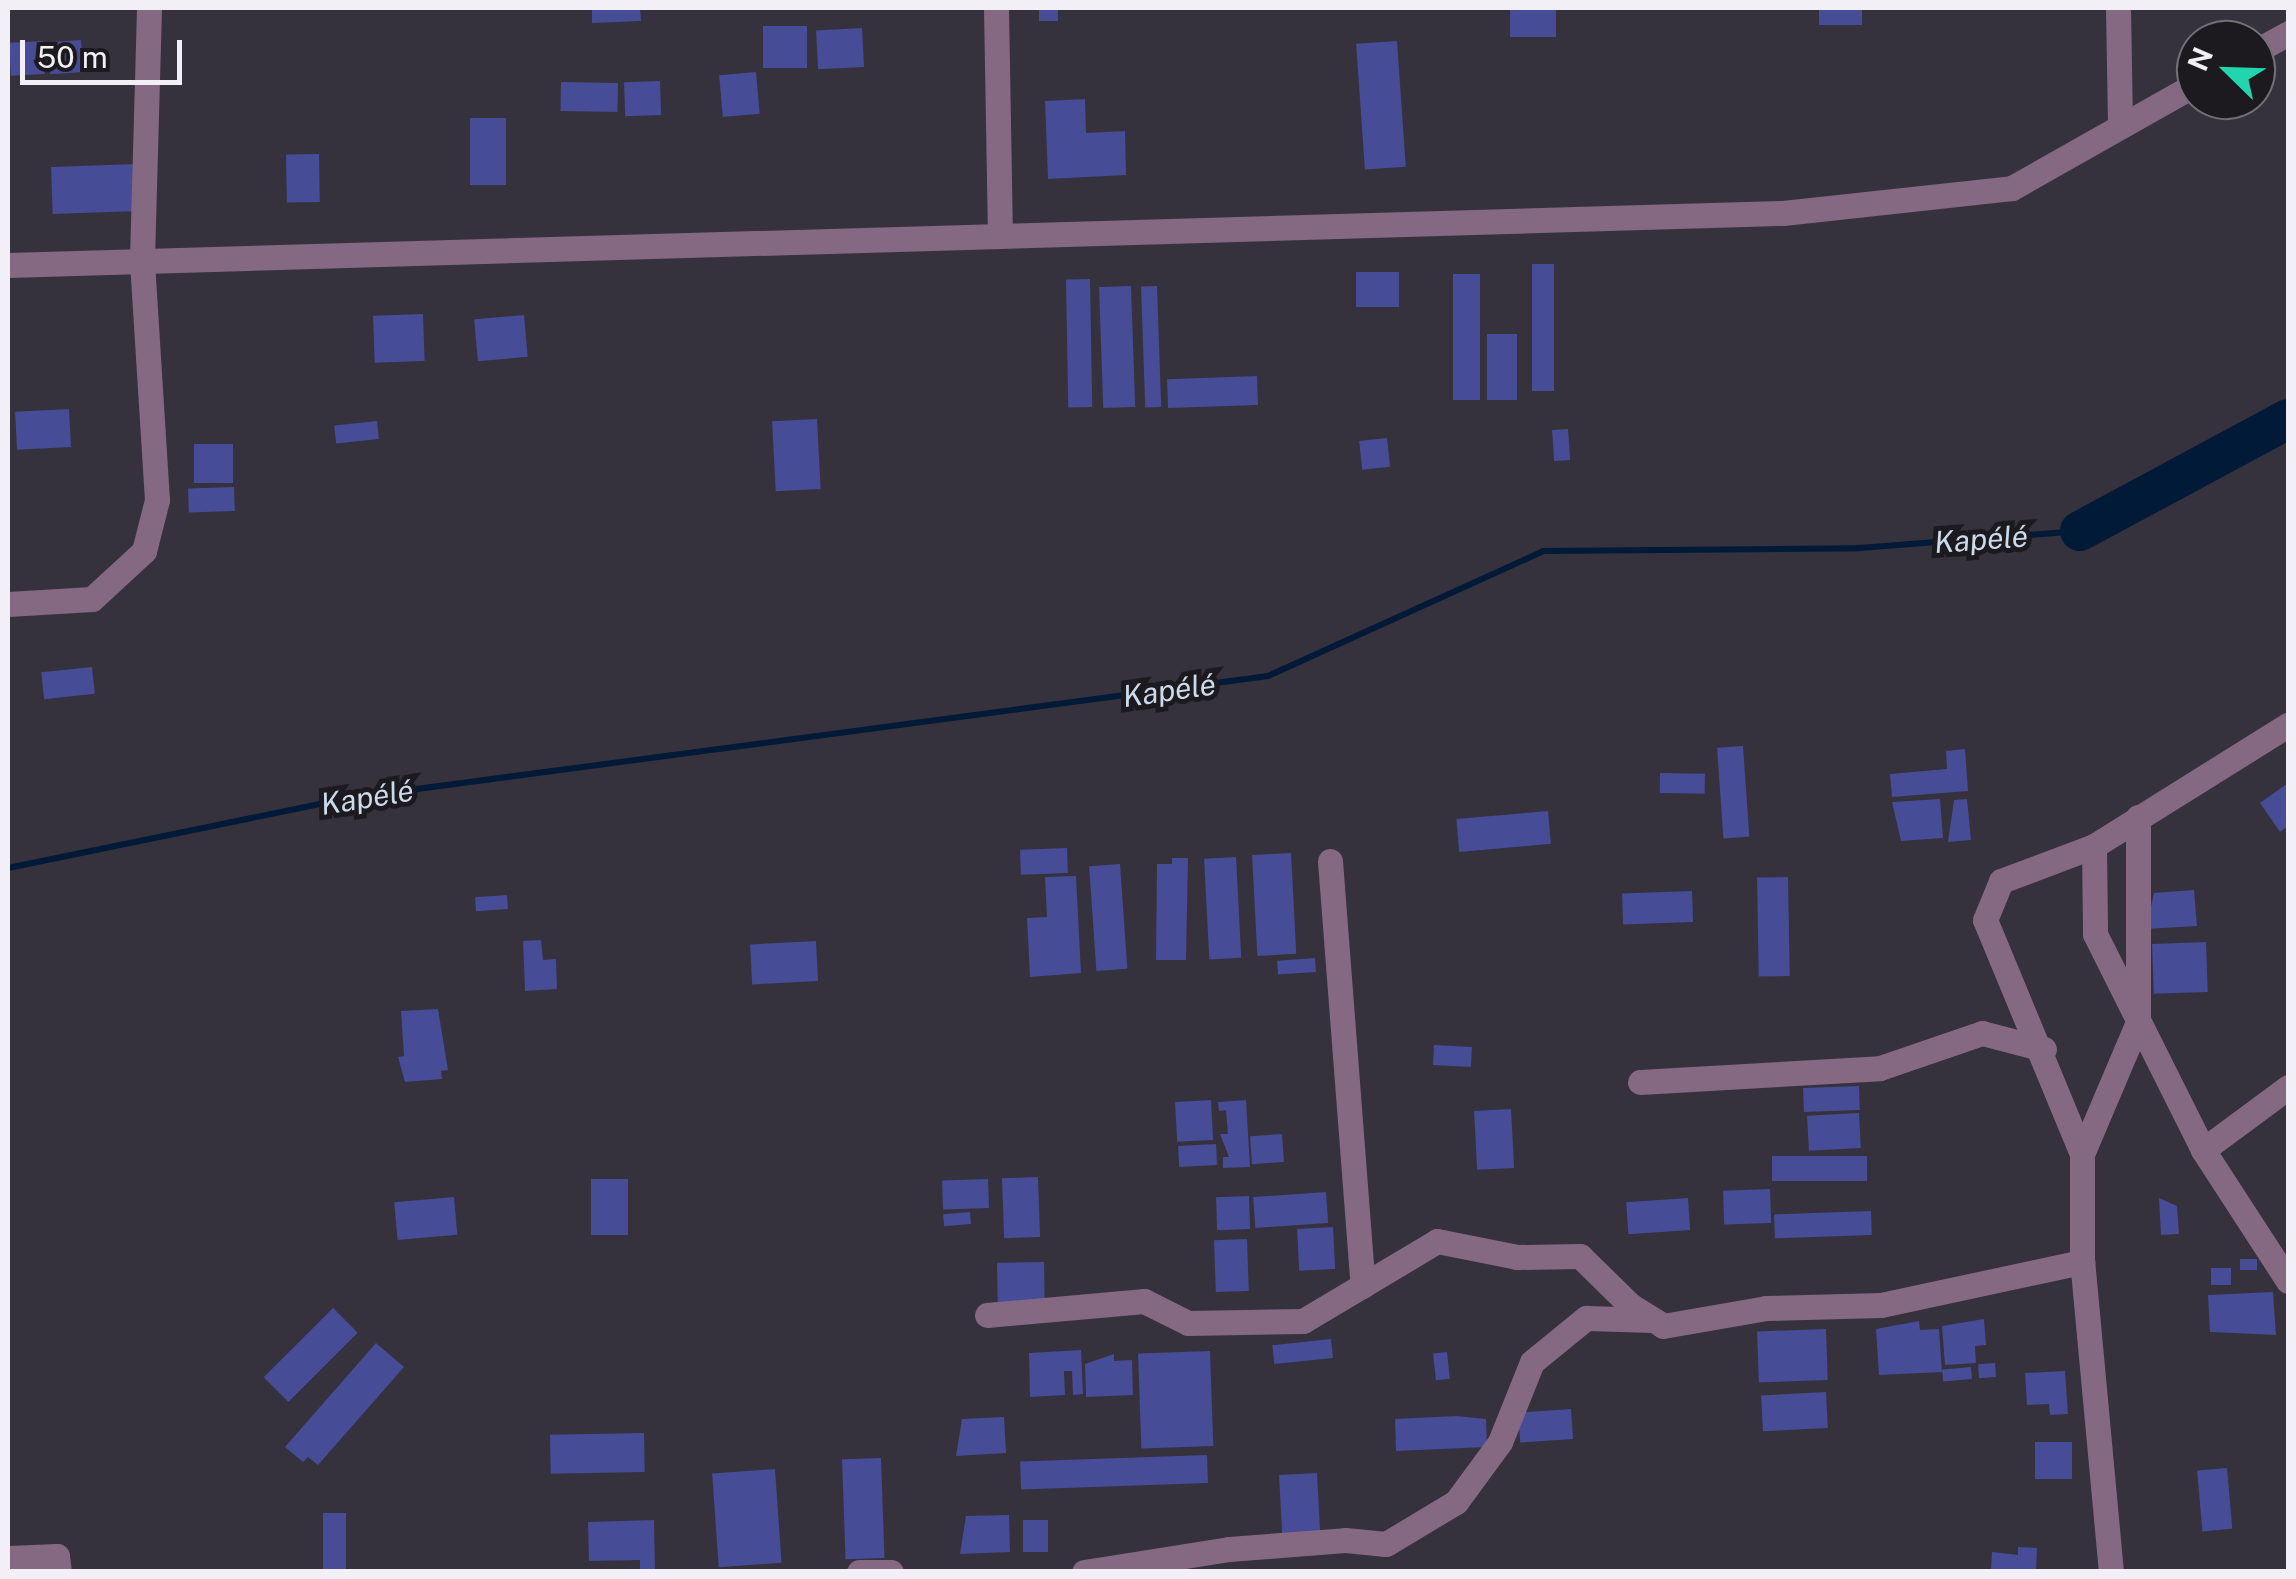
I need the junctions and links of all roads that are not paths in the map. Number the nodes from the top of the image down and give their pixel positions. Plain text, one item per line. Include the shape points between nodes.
1 (149, 8) edge
2 (996, 8) edge
3 (2118, 8) edge
4 (2176, 95) edge
5 (2120, 125) junction
6 (1000, 235) junction
7 (142, 259) junction
8 (8, 265) edge
9 (8, 604) edge
10 (2288, 725) edge
11 (2138, 817) junction
12 (2094, 846) junction
13 (1330, 861) dead end
14 (2138, 1022) junction
15 (2044, 1050) junction
16 (1640, 1082) dead end
17 (2288, 1087) edge
18 (2203, 1150) junction
19 (2082, 1154) junction
20 (2082, 1262) junction
21 (2288, 1281) edge
22 (1363, 1286) junction
23 (987, 1315) dead end
24 (1653, 1320) junction
25 (8, 1558) edge
26 (59, 1572) edge
27 (859, 1572) edge
28 (891, 1572) edge
29 (1084, 1572) edge
30 (2111, 1572) edge

1 - 7 street
2 - 6 street
3 - 5 street
4 - 5 street
5 - 6 street via 2012,188 1783,213
6 - 7 street
7 - 8 street
7 - 9 street via 156,500 144,551 92,600
10 - 11 street
11 - 12 street
11 - 14 street
12 - 14 street via 2095,934
12 - 15 street via 2001,881 1985,920
13 - 22 street
14 - 18 street
14 - 19 street
15 - 16 street via 1982,1033 1880,1068
15 - 19 street
17 - 18 street
18 - 21 street
19 - 20 street
20 - 24 street via 1881,1304 1766,1308 1662,1326
20 - 30 street
22 - 23 street via 1302,1321 1188,1323 1144,1301
22 - 24 street via 1436,1241 1518,1257 1580,1256
24 - 29 street via 1586,1318 1532,1362 1500,1442 1456,1502 1386,1544 1345,1540 1228,1549
25 - 26 street via 57,1556
27 - 28 street

